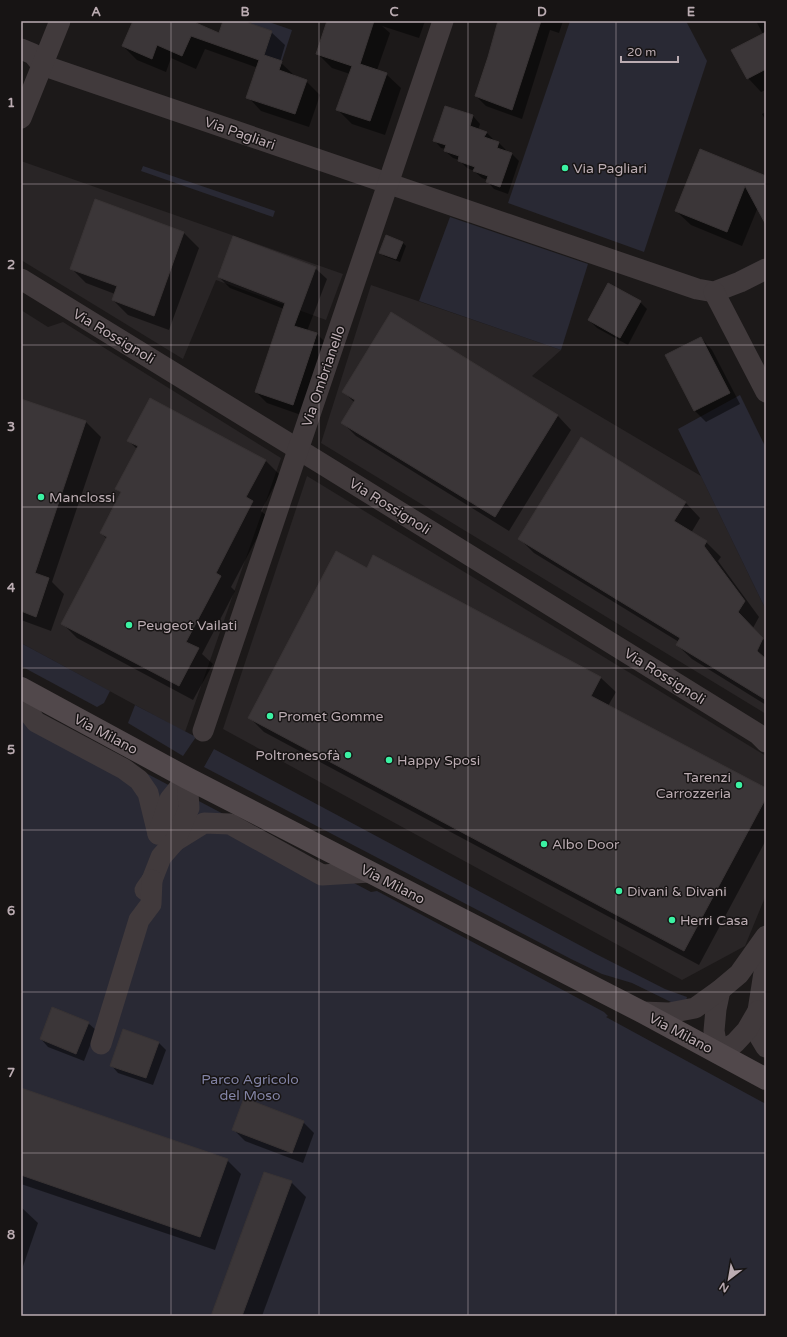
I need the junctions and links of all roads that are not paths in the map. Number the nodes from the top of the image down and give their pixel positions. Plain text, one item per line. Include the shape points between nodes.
1 (60, 21) edge
2 (443, 21) edge
3 (21, 49) edge
4 (42, 65) junction
5 (21, 118) edge
6 (388, 184) junction
7 (766, 269) edge
8 (21, 279) edge
9 (714, 292) junction
10 (766, 392) edge
11 (298, 449) junction
12 (21, 688) edge
13 (21, 703) edge
14 (204, 731) dead end
15 (763, 737) edge
16 (187, 778) junction
17 (166, 838) junction
18 (370, 872) junction
19 (766, 936) edge
20 (766, 960) edge
21 (720, 990) junction
22 (758, 1011) junction
23 (642, 1012) junction
24 (101, 1044) dead end
25 (766, 1047) edge
26 (718, 1053) junction
27 (766, 1079) edge

1 - 4 street
2 - 6 street, Via Ombrianello
3 - 4 street, Via Pagliari via 34,54
4 - 5 street
4 - 6 street, Via Pagliari
6 - 9 street, Via Pagliari via 697,289
6 - 11 street, Via Ombrianello
7 - 9 street
8 - 11 street, Via Rossignoli
9 - 10 street
11 - 14 street, Via Ombrianello
11 - 15 street, Via Rossignoli
12 - 16 main road, Via Milano
13 - 17 street via 36,722 124,769 139,780 148,792
16 - 17 street via 188,808
16 - 18 main road, Via Milano
17 - 18 street via 204,823 230,824 322,875
17 - 24 street via 152,880 138,900 139,920
18 - 23 main road, Via Milano
19 - 21 street via 739,974
20 - 22 street
21 - 23 street via 695,1008 669,1013
21 - 26 street via 714,1031
22 - 25 street via 760,1037
22 - 26 street via 747,1030 735,1043
23 - 26 main road, Via Milano
26 - 27 main road, Via Milano

